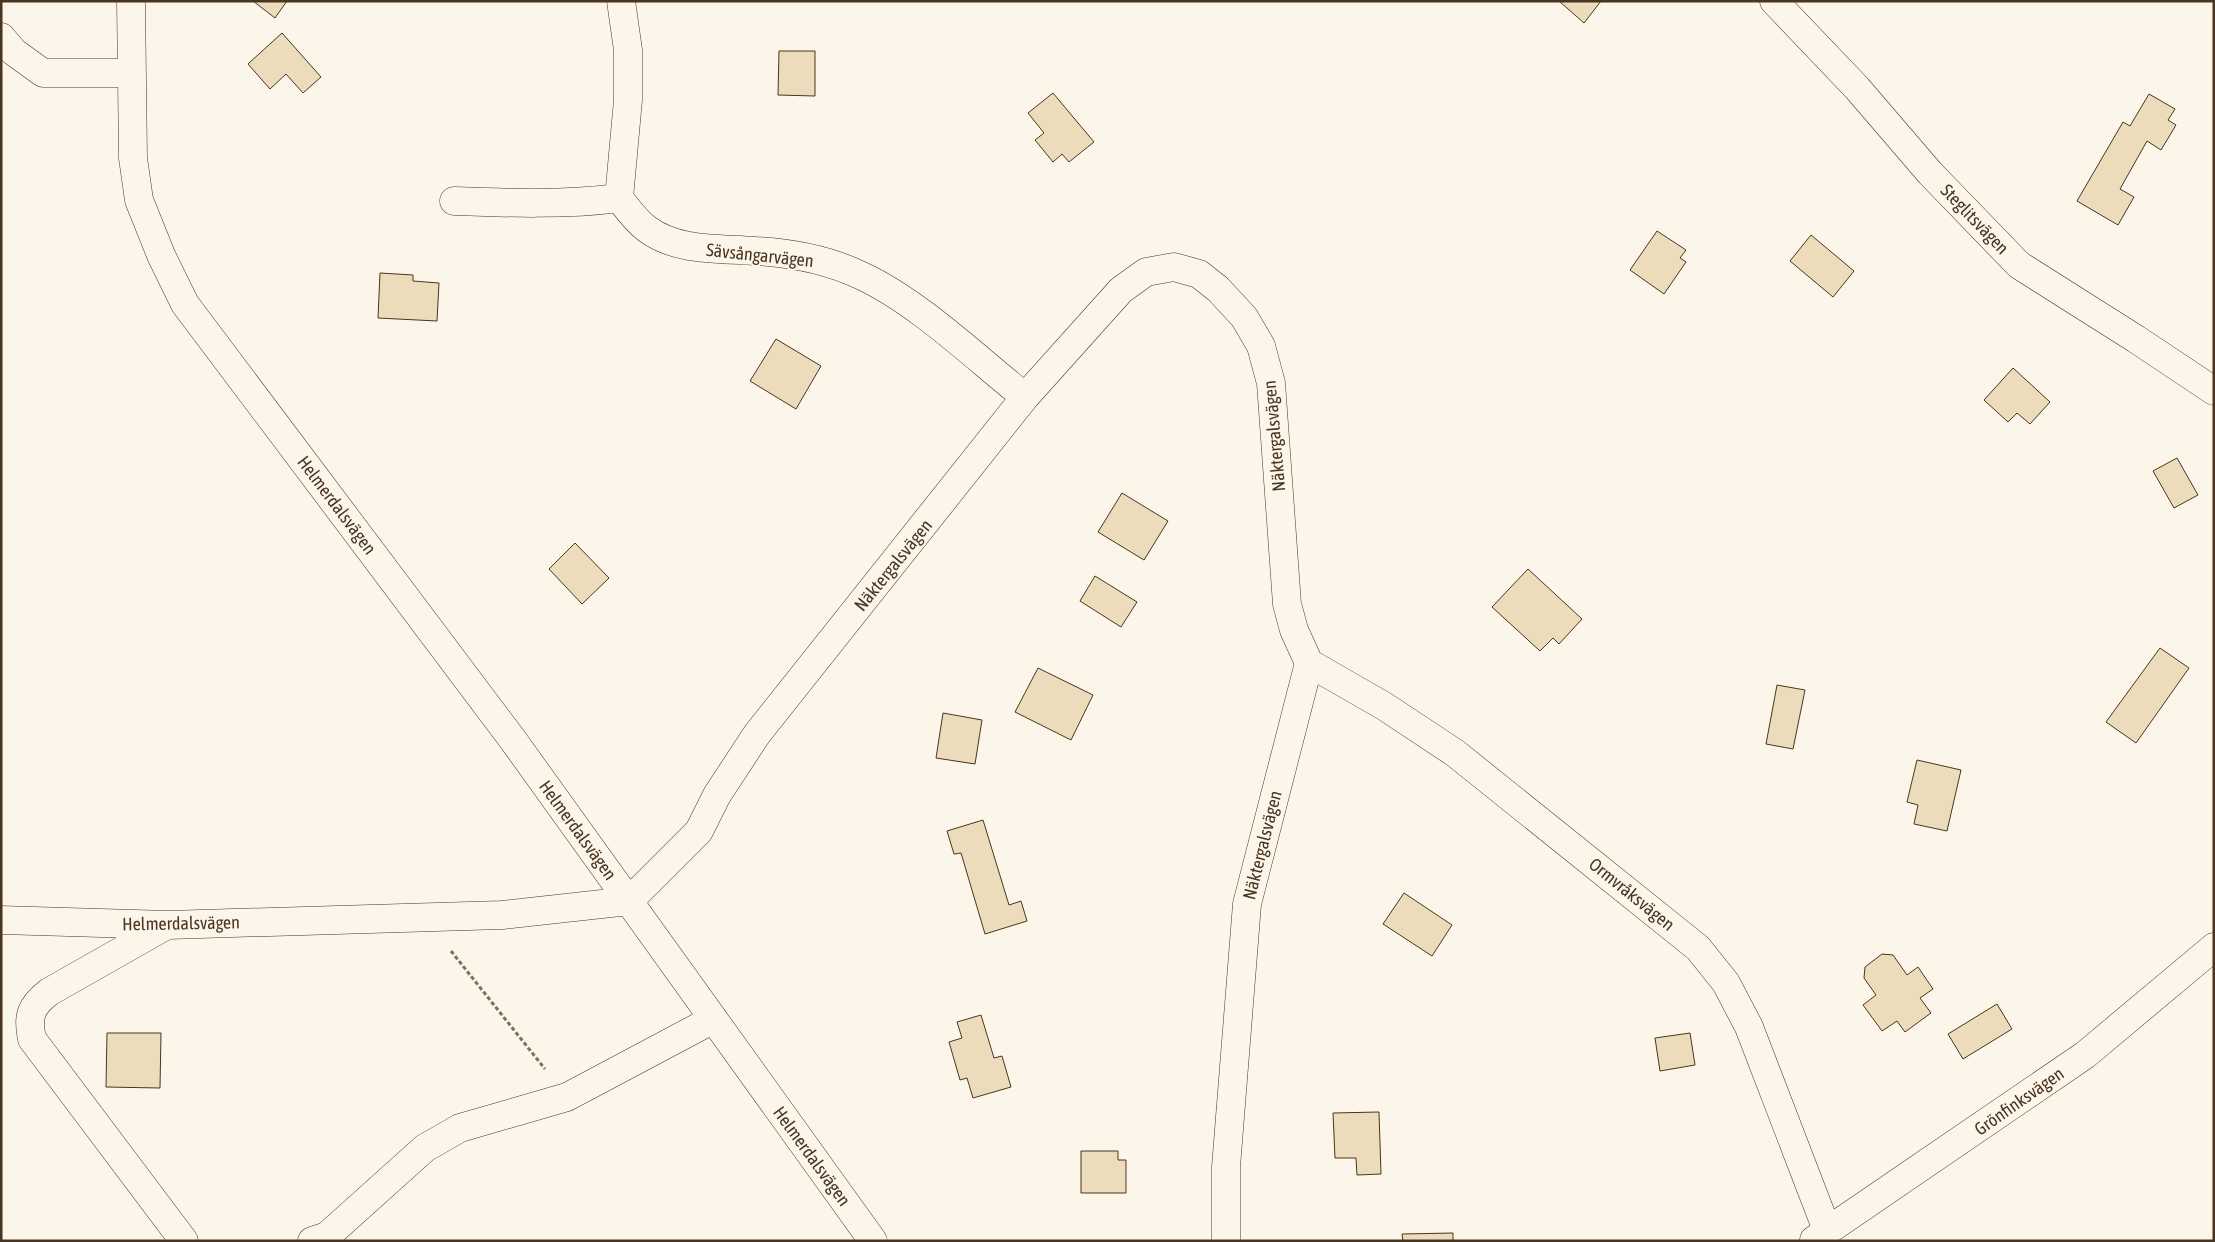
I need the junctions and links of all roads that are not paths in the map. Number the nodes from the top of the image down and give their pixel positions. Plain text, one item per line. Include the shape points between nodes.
1 (131, 1) edge
2 (621, 1) edge
3 (1774, 1) edge
4 (1, 37) edge
5 (131, 73) junction
6 (618, 198) junction
7 (454, 201) dead end
8 (2214, 392) edge
9 (1026, 397) junction
10 (1309, 663) junction
11 (629, 901) junction
12 (1, 920) edge
13 (168, 924) junction
14 (2214, 947) edge
15 (712, 1020) junction
16 (1820, 1236) edge
17 (184, 1241) edge
18 (312, 1241) edge
19 (873, 1241) edge
20 (1226, 1241) edge

1 - 5 street, Helmerdalsvägen
2 - 6 street via 628,50 628,100
3 - 8 street, Steglitsvägen via 1850,81 1930,173 2019,265
4 - 5 street via 14,52 43,73
5 - 11 street, Helmerdalsvägen via 133,158 139,200 185,304 513,740
6 - 7 street via 592,202
6 - 9 street, Sävsångarvägen via 646,228 668,240 694,248 797,256 862,276 906,302
9 - 10 street, Näktergalsvägen via 1121,290 1146,272 1174,267 1199,274 1218,289 1244,317 1261,346 1271,383 1287,604 1294,630
9 - 11 street, Näktergalsvägen via 757,734 717,795 699,831
10 - 16 street, Ormvråksvägen via 1384,706 1455,753 1698,948 1726,983 1749,1027
10 - 20 street, Näktergalsvägen via 1247,904 1226,1167
11 - 13 street, Helmerdalsvägen via 502,915
11 - 15 street, Helmerdalsvägen
12 - 13 street, Helmerdalsvägen
13 - 17 street via 48,992 35,1003 29,1023 32,1039
14 - 16 street, Grönfinksvägen via 2085,1055
15 - 18 street via 567,1097 460,1128 425,1148 327,1236
15 - 19 street, Helmerdalsvägen

